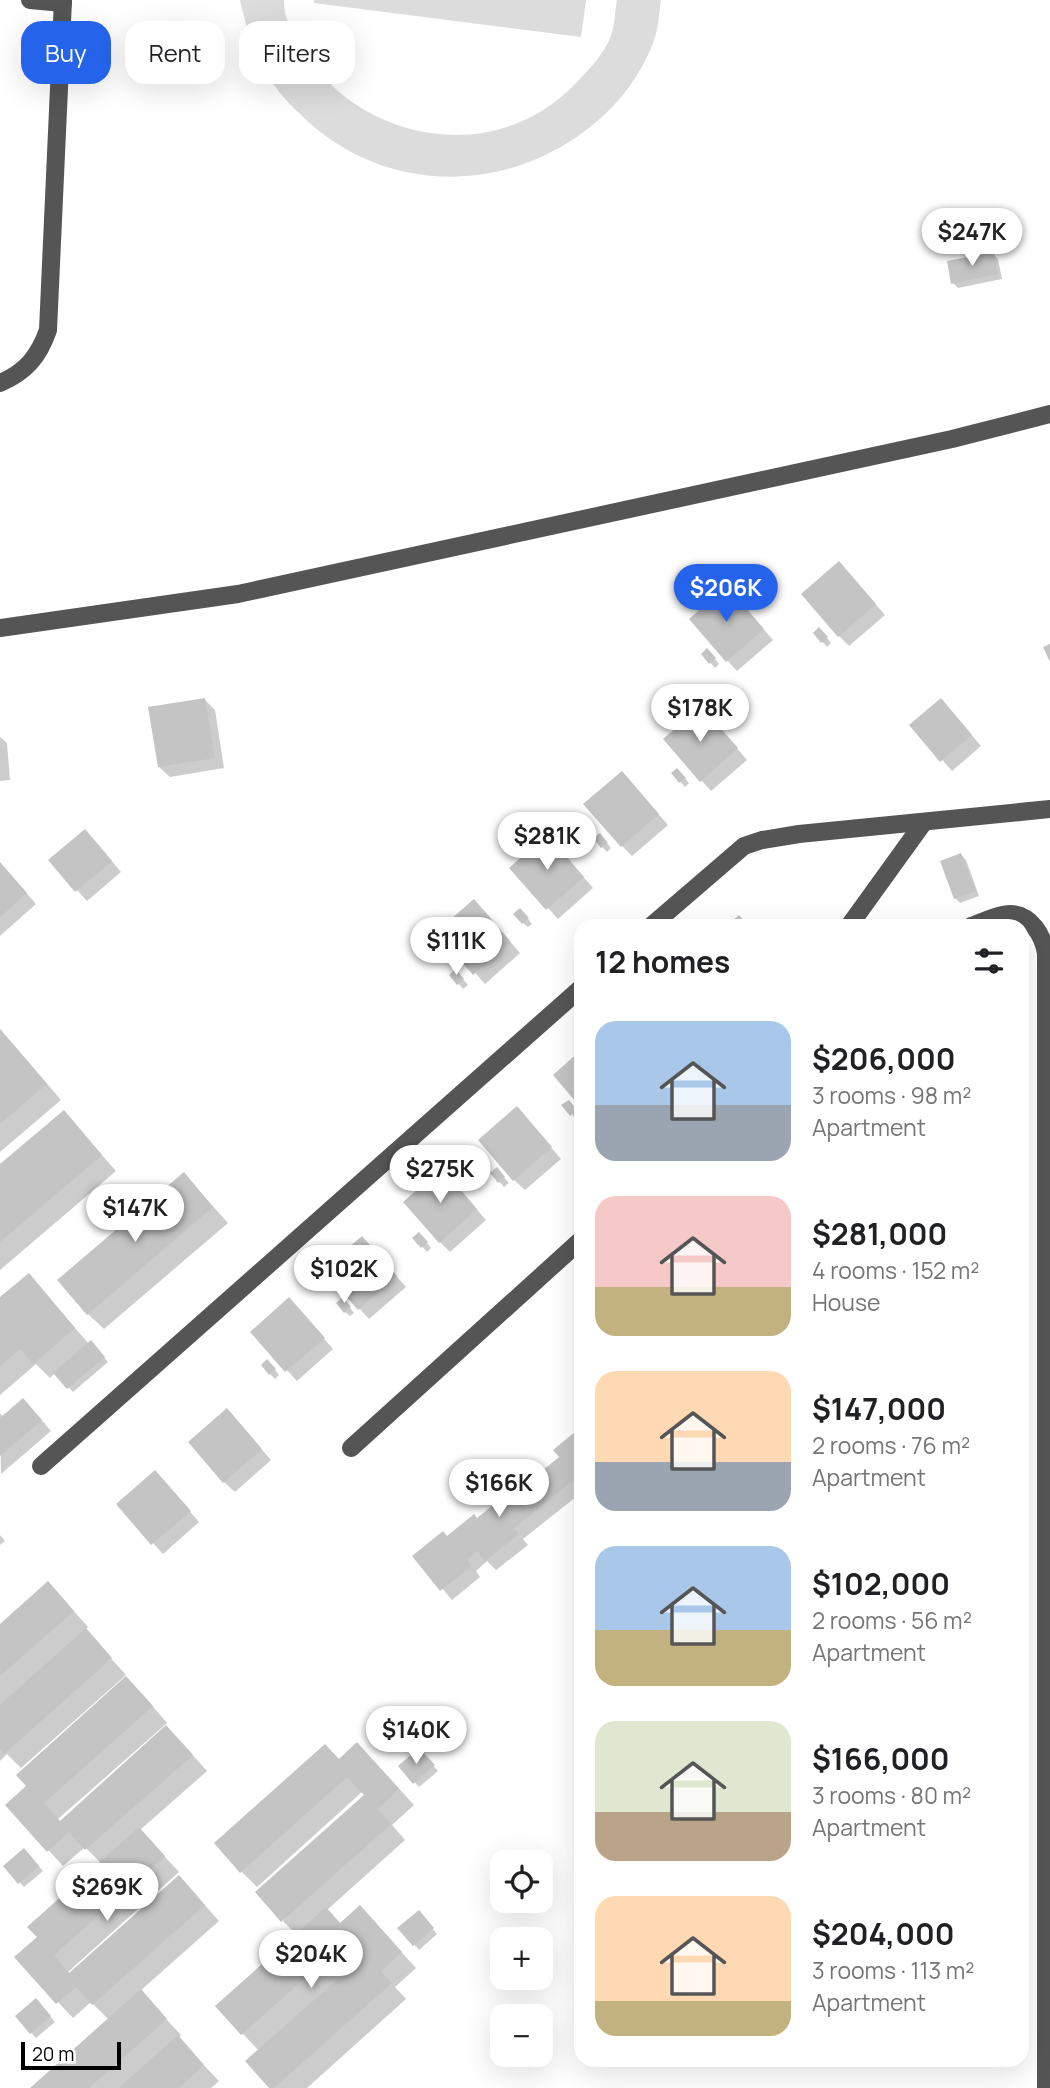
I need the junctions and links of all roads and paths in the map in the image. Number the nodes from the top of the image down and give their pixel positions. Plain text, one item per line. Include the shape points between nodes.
1 (30, 0) edge
2 (63, 1) edge
3 (0, 383) edge
4 (1050, 414) edge
5 (0, 628) edge
6 (1050, 809) edge
7 (924, 822) junction
8 (659, 919) edge
9 (854, 919) edge
10 (992, 919) edge
11 (1024, 919) edge
12 (1029, 923) edge
13 (574, 994) edge
14 (574, 1246) edge
15 (351, 1448) dead end
16 (41, 1466) dead end
17 (1046, 2088) edge

1 - 2 street
2 - 3 street via 48,330 31,363
4 - 5 street via 238,594
6 - 7 street
7 - 8 street via 799,834 744,846
7 - 9 street
10 - 11 street via 1015,914
12 - 17 street via 1043,938 1046,953
13 - 16 street
14 - 15 street

